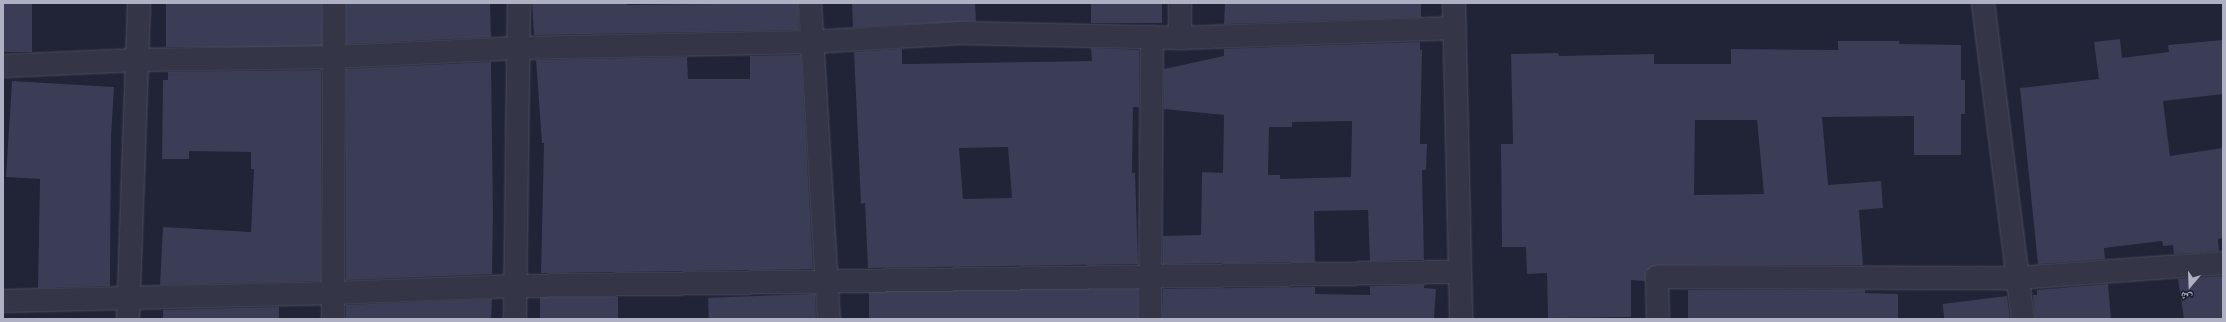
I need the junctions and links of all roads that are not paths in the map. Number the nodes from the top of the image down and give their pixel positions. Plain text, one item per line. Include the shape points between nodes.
1 (139, 3) edge
2 (334, 3) edge
3 (519, 3) edge
4 (810, 3) edge
5 (1180, 3) edge
6 (1454, 3) edge
7 (1983, 3) edge
8 (1455, 28) junction
9 (1152, 37) junction
10 (1180, 38) junction
11 (811, 42) junction
12 (520, 48) junction
13 (334, 57) junction
14 (138, 60) junction
15 (3, 66) edge
16 (2223, 263) edge
17 (1460, 272) junction
18 (1149, 277) junction
19 (2018, 278) junction
20 (827, 282) junction
21 (515, 286) junction
22 (334, 293) junction
23 (3, 301) edge
24 (128, 308) edge
25 (333, 319) edge
26 (515, 319) edge
27 (829, 319) edge
28 (1150, 319) edge
29 (1461, 319) edge
30 (1658, 319) edge
31 (2023, 319) edge

1 - 14 street
2 - 13 street
3 - 12 street
4 - 11 street
5 - 10 street
6 - 8 street
7 - 19 street
8 - 10 street
8 - 17 street
9 - 10 street
9 - 11 street via 962,33
9 - 18 street
11 - 12 street
11 - 20 street
12 - 13 street
12 - 21 street
13 - 14 street
13 - 22 street
14 - 15 street
14 - 24 street
16 - 19 street
17 - 18 street
17 - 29 street
18 - 20 street
18 - 28 street
19 - 30 street via 1657,277
19 - 31 street
20 - 21 street
20 - 27 street
21 - 22 street
21 - 26 street
22 - 24 street
22 - 25 street
23 - 24 street

